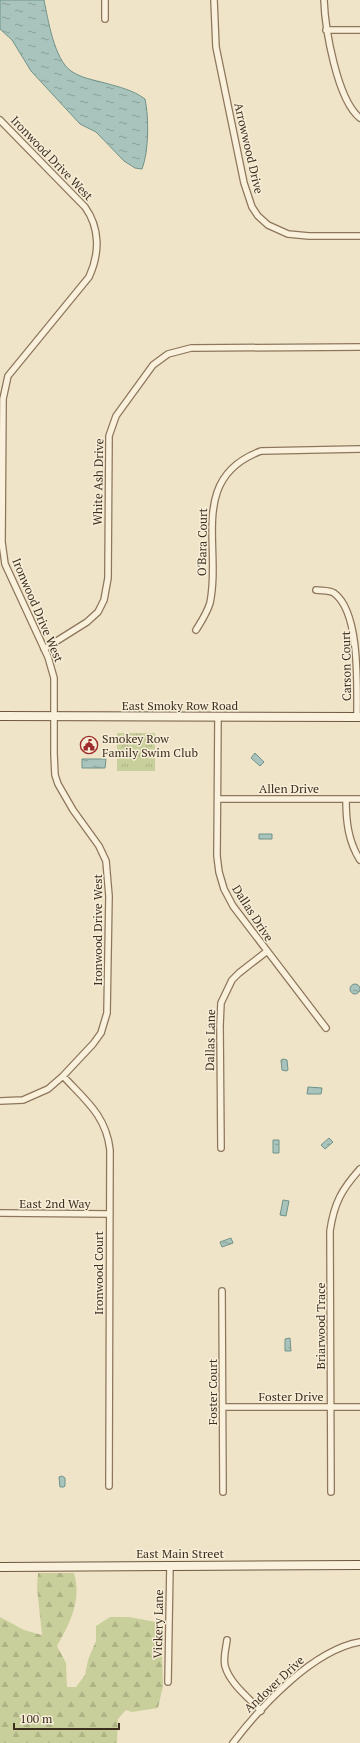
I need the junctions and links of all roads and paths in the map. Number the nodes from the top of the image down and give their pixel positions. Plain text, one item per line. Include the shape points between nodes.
1 (105, 0) edge
2 (214, 0) edge
3 (324, 0) edge
4 (105, 19) dead end
5 (326, 30) junction
6 (360, 30) edge
7 (360, 118) edge
8 (0, 120) edge
9 (360, 236) edge
10 (360, 347) edge
11 (360, 449) edge
12 (316, 590) dead end
13 (196, 630) dead end
14 (44, 649) junction
15 (0, 716) edge
16 (54, 716) junction
17 (359, 717) edge
18 (218, 718) junction
19 (218, 799) junction
20 (346, 799) junction
21 (360, 799) edge
22 (360, 860) edge
23 (266, 952) junction
24 (326, 1028) dead end
25 (63, 1076) junction
26 (0, 1102) edge
27 (221, 1148) dead end
28 (360, 1169) edge
29 (0, 1214) edge
30 (110, 1214) junction
31 (222, 1291) dead end
32 (223, 1407) junction
33 (331, 1407) junction
34 (360, 1407) edge
35 (109, 1486) dead end
36 (223, 1492) dead end
37 (331, 1492) dead end
38 (170, 1565) junction
39 (360, 1565) edge
40 (0, 1567) edge
41 (227, 1640) dead end
42 (360, 1642) edge
43 (168, 1682) dead end
44 (261, 1711) junction
45 (233, 1743) edge

1 - 4 street
2 - 9 street, Arrowwood Drive via 217,55 244,183 252,207 268,225 288,234
3 - 5 street
5 - 6 street
5 - 7 street via 343,95 349,107
8 - 14 street, Ironwood Drive West via 85,206 92,218 98,243 90,277 12,368 3,399 3,554
10 - 14 street, White Ash Drive via 191,348 168,354 153,365 116,416 111,427 108,473 108,578 104,600 98,612 87,622
11 - 13 street, O'Bara Court via 261,451 248,456 232,468 219,486 213,503 212,594 206,614
12 - 17 street, Carson Court via 332,592 338,596 347,605 355,620 358,641
14 - 16 street, Ironwood Drive West via 54,678
15 - 16 main road, East Smoky Row Road
16 - 18 main road, East Smoky Row Road
16 - 25 street, Ironwood Drive West via 55,768 58,784 99,846 108,873 107,1013 101,1033
17 - 18 main road, East Smoky Row Road
18 - 19 street, Dallas Drive
19 - 20 street, Allen Drive
19 - 23 street, Dallas Drive via 217,856 224,889
20 - 21 street, Allen Drive
20 - 22 street via 348,828
23 - 24 street, Dallas Drive
23 - 27 street, Dallas Lane via 238,973 221,1003
25 - 26 street, Ironwood Drive West via 34,1096 23,1100
25 - 30 street, Ironwood Court via 98,1112 106,1129 110,1150
28 - 33 street, Briarwood Trace via 343,1188 330,1231
29 - 30 street, East 2nd Way
30 - 35 street, Ironwood Court
31 - 32 street, Foster Court
32 - 33 street, Foster Drive
32 - 36 street, Foster Court
33 - 34 street, Foster Drive
33 - 37 street, Briarwood Trace
38 - 39 main road, East Main Street
38 - 40 main road, East Main Street
38 - 43 street, Vickery Lane
41 - 44 street via 225,1659 228,1674
42 - 44 street, Andover Drive via 318,1660 296,1676
44 - 45 street, Andover Drive

